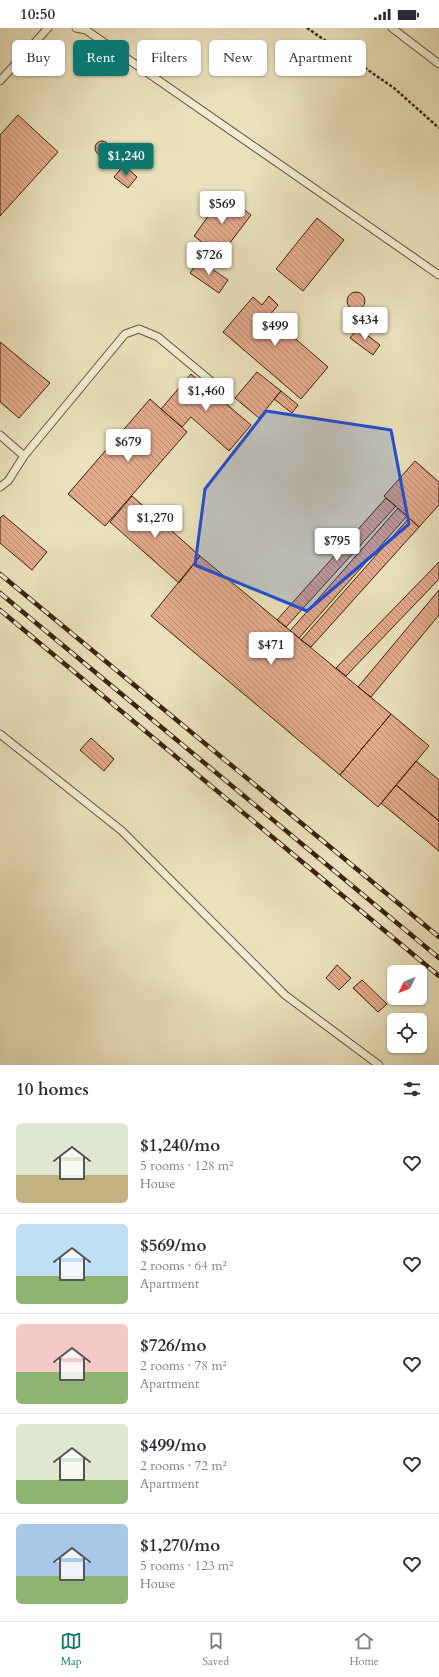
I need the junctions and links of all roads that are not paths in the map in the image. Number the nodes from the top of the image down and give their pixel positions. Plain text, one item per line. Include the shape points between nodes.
1 (48, 28) edge
2 (76, 28) edge
3 (392, 28) edge
4 (439, 64) edge
5 (0, 81) edge
6 (439, 274) edge
7 (212, 382) dead end
8 (0, 435) edge
9 (24, 456) junction
10 (0, 487) edge
11 (0, 734) edge
12 (379, 1065) edge

1 - 5 lane
2 - 6 lane via 86,30
3 - 4 lane
7 - 9 lane via 158,337 139,329 125,334
8 - 9 lane
9 - 10 lane via 8,481
11 - 12 lane via 122,831 285,995

